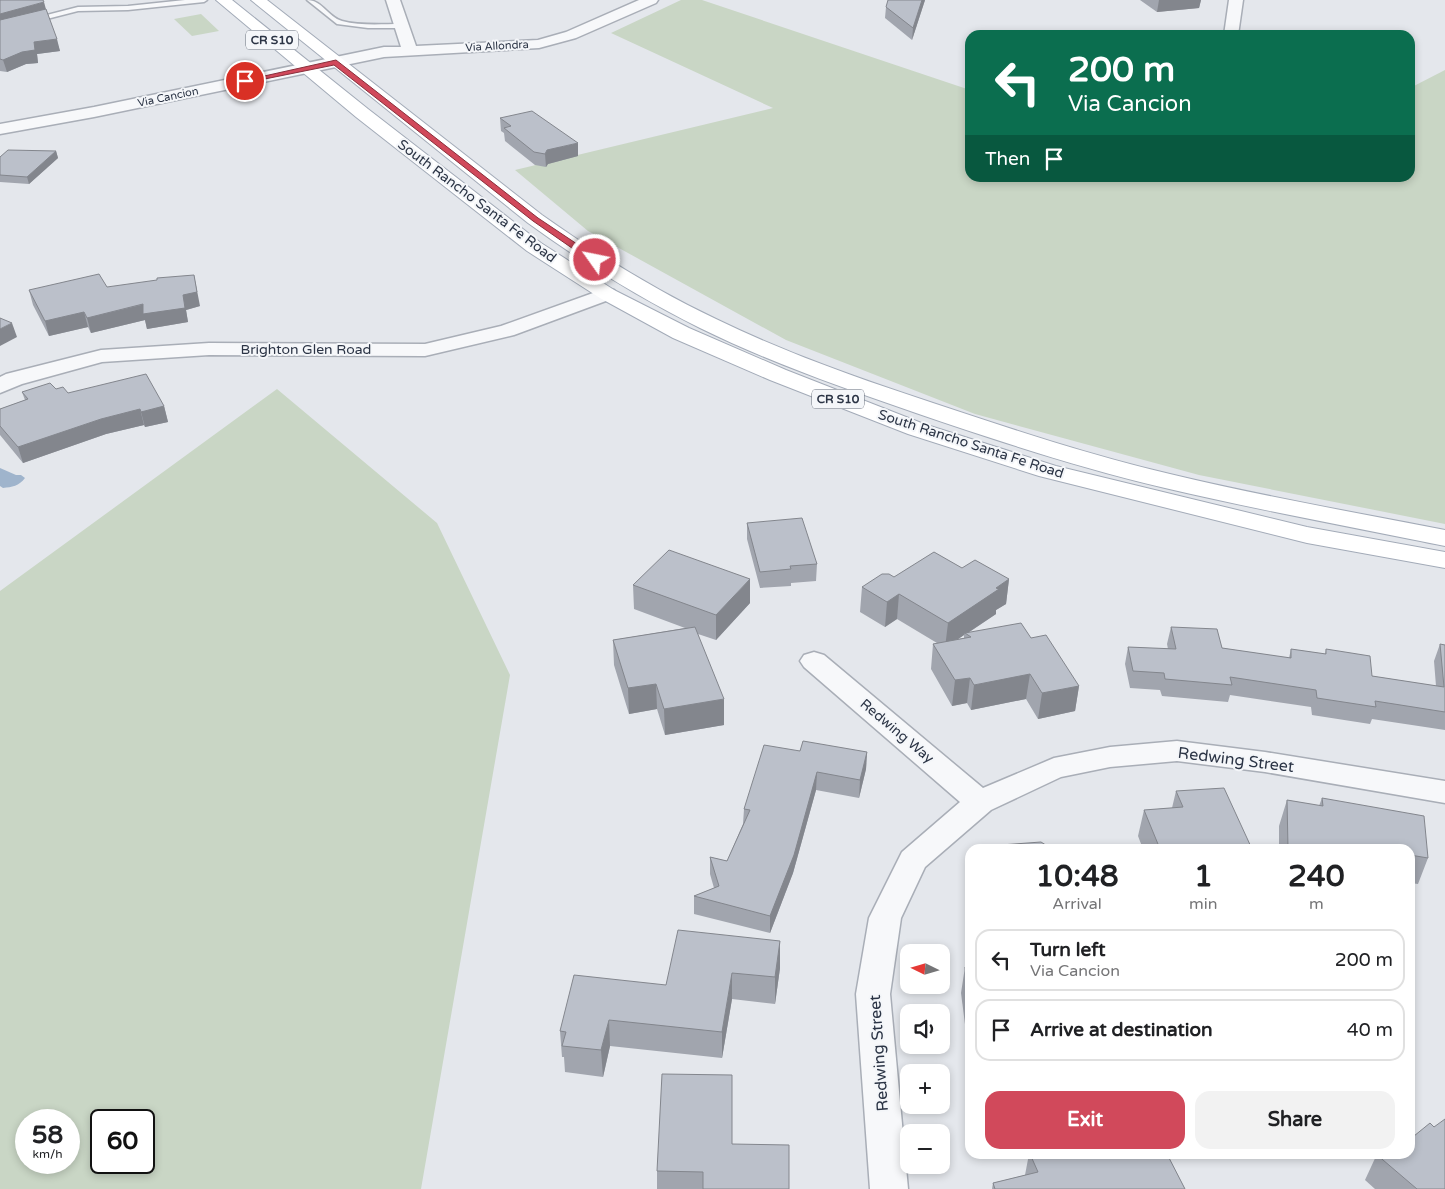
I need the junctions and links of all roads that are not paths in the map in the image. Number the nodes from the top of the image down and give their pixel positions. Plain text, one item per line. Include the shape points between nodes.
1 (204, 0) edge
2 (223, 0) edge
3 (258, 0) edge
4 (310, 0) edge
5 (393, 0) edge
6 (651, 0) edge
7 (1236, 0) edge
8 (401, 26) junction
9 (0, 29) edge
10 (1232, 30) edge
11 (410, 51) junction
12 (336, 62) junction
13 (307, 68) junction
14 (0, 129) edge
15 (607, 294) junction
16 (0, 386) edge
17 (1445, 538) edge
18 (1445, 560) edge
19 (814, 661) dead end
20 (1445, 792) edge
21 (980, 802) junction
22 (889, 1189) edge

1 - 9 lane via 128,8 78,9
2 - 13 main road, South Rancho Santa Fe Road / CR S10
3 - 12 main road, South Rancho Santa Fe Road / CR S10
4 - 8 lane via 339,22
5 - 8 street
6 - 11 street, Via Allondra via 571,35 539,44
7 - 10 street
8 - 11 street
11 - 12 street, Via Allondra via 384,52
12 - 13 street, Via Cancion
12 - 17 main road, South Rancho Santa Fe Road / CR S10 via 535,220 581,252 709,324 791,360 1027,442 1120,469 1282,506
13 - 14 street, Via Cancion
13 - 15 main road, South Rancho Santa Fe Road / CR S10 via 528,242
15 - 16 street, Brighton Glen Road via 507,331 425,350 209,349 102,356 14,379
15 - 18 main road, South Rancho Santa Fe Road / CR S10 via 778,376 916,429 1048,471 1307,535
19 - 21 street, Redwing Way
20 - 21 street, Redwing Street via 1265,762 1176,752 1110,757 1054,768
21 - 22 street, Redwing Street via 913,860 885,918 873,994

